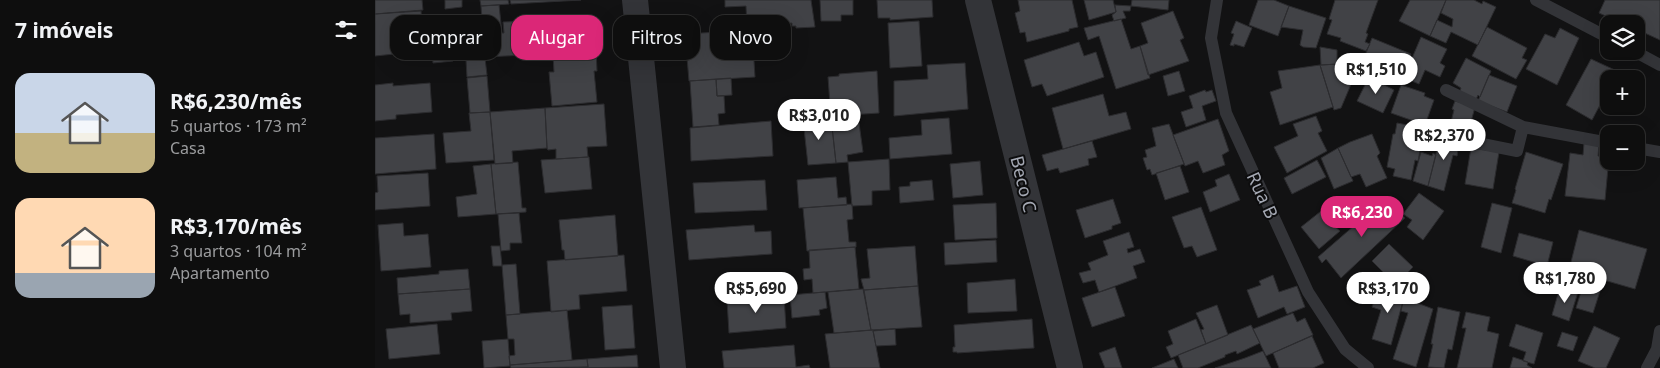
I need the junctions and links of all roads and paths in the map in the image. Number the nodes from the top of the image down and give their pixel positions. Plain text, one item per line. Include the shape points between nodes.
1 (635, 0) edge
2 (977, 0) edge
3 (1217, 0) edge
4 (1536, 0) edge
5 (1600, 33) edge
6 (1645, 57) edge
7 (1660, 65) edge
8 (1446, 90) dead end
9 (1523, 127) junction
10 (1600, 141) edge
11 (1482, 144) dead end
12 (1645, 150) edge
13 (1660, 152) edge
14 (1660, 331) edge
15 (673, 368) edge
16 (1070, 368) edge
17 (1369, 368) edge
18 (1647, 368) edge

1 - 15 street
2 - 16 street, Beco C
3 - 17 lane, Rua B via 1211,38 1226,113 1308,292 1345,349
4 - 5 lane
6 - 7 lane
8 - 9 lane
9 - 10 lane
9 - 11 lane via 1517,151
12 - 13 lane
14 - 18 lane via 1657,349

